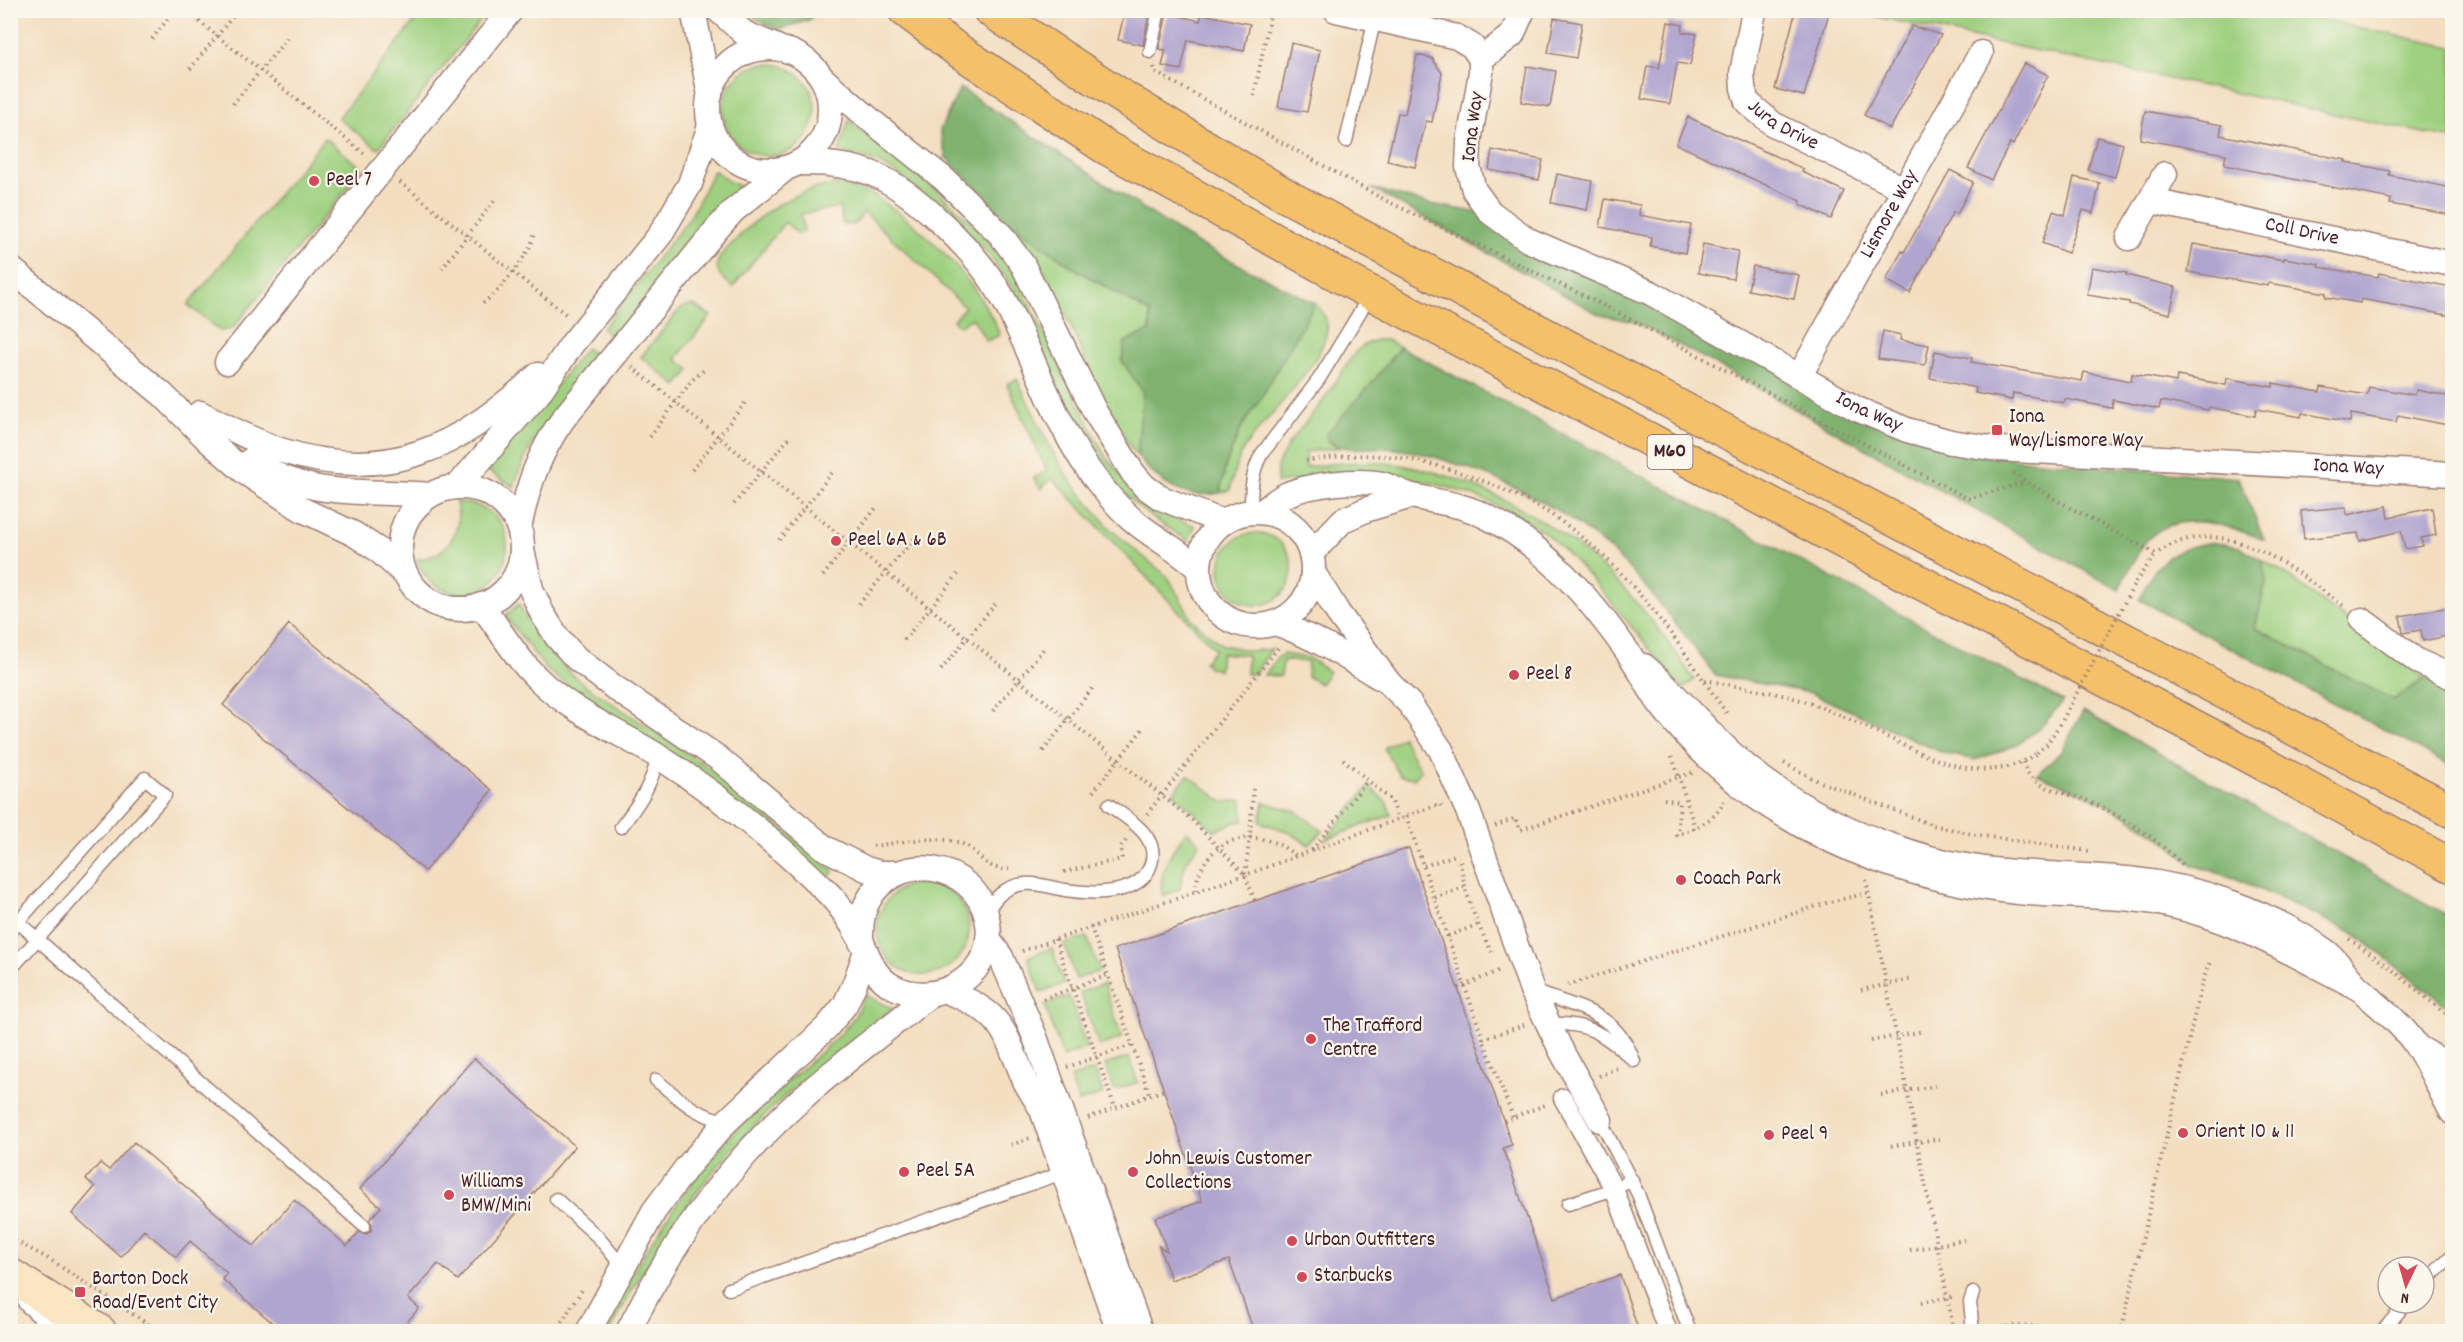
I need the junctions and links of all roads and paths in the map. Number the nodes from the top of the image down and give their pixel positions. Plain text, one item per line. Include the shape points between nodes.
1 (176, 10) edge
2 (185, 10) edge
3 (238, 10) edge
4 (511, 10) edge
5 (693, 10) edge
6 (718, 10) edge
7 (905, 10) edge
8 (1159, 10) edge
9 (1271, 10) edge
10 (1336, 10) edge
11 (1523, 10) edge
12 (1754, 11) edge
13 (996, 14) edge
14 (1376, 18) junction
15 (217, 36) junction
16 (289, 36) dead end
17 (152, 39) dead end
18 (780, 48) junction
19 (1150, 52) joint
20 (1982, 53) dead end
21 (1481, 59) junction
22 (190, 69) dead end
23 (261, 71) junction
24 (823, 79) junction
25 (710, 95) junction
26 (1254, 96) dead end
27 (234, 104) dead end
28 (710, 126) junction
29 (1346, 141) dead end
30 (792, 166) junction
31 (383, 169) junction
32 (2165, 174) dead end
33 (1904, 189) junction
34 (494, 201) dead end
35 (2151, 201) junction
36 (535, 233) dead end
37 (467, 236) junction
38 (2129, 238) dead end
39 (2452, 264) edge
40 (10, 268) edge
41 (442, 269) dead end
42 (512, 272) junction
43 (1371, 293) junction
44 (483, 303) dead end
45 (578, 337) junction
46 (616, 354) junction
47 (227, 362) dead end
48 (705, 369) dead end
49 (1800, 375) junction
50 (164, 395) junction
51 (675, 403) junction
52 (746, 403) dead end
53 (200, 414) junction
54 (650, 437) dead end
55 (718, 437) junction
56 (789, 438) dead end
57 (1998, 449) junction
58 (692, 470) dead end
59 (762, 472) junction
60 (832, 473) dead end
61 (2452, 474) edge
62 (2025, 482) junction
63 (457, 487) junction
64 (429, 495) junction
65 (1411, 496) junction
66 (734, 504) dead end
67 (805, 507) junction
68 (876, 508) dead end
69 (1256, 512) junction
70 (1223, 522) junction
71 (914, 538) dead end
72 (520, 539) junction
73 (779, 540) dead end
74 (849, 543) junction
75 (2156, 554) junction
76 (1312, 563) junction
77 (1198, 567) junction
78 (885, 572) junction
79 (958, 574) dead end
80 (406, 576) junction
81 (823, 576) dead end
82 (859, 604) dead end
83 (995, 604) dead end
84 (481, 605) junction
85 (930, 608) junction
86 (2362, 620) joint
87 (1275, 623) junction
88 (967, 638) junction
89 (904, 640) dead end
90 (1046, 646) dead end
91 (1629, 653) junction
92 (940, 670) dead end
93 (2452, 677) edge
94 (1018, 679) junction
95 (1705, 680) dead end
96 (1389, 683) junction
97 (1095, 685) dead end
98 (993, 711) dead end
99 (1068, 719) junction
100 (1145, 726) dead end
101 (1669, 748) dead end
102 (1043, 751) dead end
103 (658, 756) junction
104 (1343, 759) dead end
105 (1118, 760) junction
106 (2023, 762) junction
107 (1696, 772) dead end
108 (1679, 777) junction
109 (1368, 780) junction
110 (1253, 789) dead end
111 (1093, 792) dead end
112 (1726, 794) dead end
113 (1664, 799) dead end
114 (1440, 804) dead end
115 (1109, 805) dead end
116 (2452, 811) edge
117 (1406, 816) junction
118 (1398, 819) junction
119 (621, 828) dead end
120 (1695, 828) junction
121 (1476, 833) junction
122 (1250, 836) junction
123 (919, 840) dead end
124 (1220, 847) junction
125 (1312, 851) junction
126 (1861, 853) junction
127 (1458, 854) dead end
128 (1296, 857) junction
129 (852, 863) junction
130 (2450, 865) edge
131 (1424, 866) junction
132 (2186, 868) dead end
133 (898, 873) junction
134 (1245, 875) junction
135 (1464, 887) dead end
136 (1196, 891) junction
137 (1868, 893) junction
138 (1434, 898) junction
139 (1255, 901) dead end
140 (1477, 925) dead end
141 (14, 927) edge
142 (1091, 927) junction
143 (1448, 936) junction
144 (38, 939) junction
145 (992, 939) junction
146 (1055, 939) junction
147 (863, 948) junction
148 (2211, 959) dead end
149 (10, 970) edge
150 (1108, 975) junction
151 (1912, 979) dead end
152 (1885, 985) junction
153 (1560, 987) dead end
154 (2357, 987) junction
155 (1072, 988) junction
156 (1532, 990) junction
157 (1861, 990) dead end
158 (938, 993) junction
159 (1037, 1001) dead end
160 (1548, 1024) junction
161 (1524, 1025) dead end
162 (1924, 1031) dead end
163 (1895, 1036) junction
164 (1483, 1039) junction
165 (1871, 1041) dead end
166 (1132, 1045) junction
167 (2417, 1047) junction
168 (1097, 1057) junction
169 (2452, 1067) edge
170 (1061, 1070) dead end
171 (656, 1080) dead end
172 (1935, 1086) dead end
173 (1906, 1091) junction
174 (1881, 1095) dead end
175 (1150, 1096) dead end
176 (1563, 1098) joint
177 (1114, 1108) dead end
178 (2452, 1112) edge
179 (1513, 1117) junction
180 (1600, 1120) joint
181 (727, 1121) junction
182 (1504, 1121) dead end
183 (1944, 1138) dead end
184 (1916, 1142) junction
185 (1891, 1146) dead end
186 (1632, 1180) junction
187 (1080, 1182) junction
188 (1614, 1189) junction
189 (556, 1199) dead end
190 (1568, 1203) dead end
191 (363, 1226) dead end
192 (10, 1238) edge
193 (1964, 1240) dead end
194 (1936, 1245) junction
195 (1911, 1250) dead end
196 (2452, 1255) edge
197 (622, 1266) junction
198 (2436, 1271) edge
199 (10, 1275) edge
200 (10, 1283) edge
201 (729, 1289) dead end
202 (1973, 1293) joint
203 (1947, 1298) junction
204 (1921, 1303) dead end
205 (2396, 1315) edge
206 (1973, 1330) edge
207 (1133, 1331) edge
208 (64, 1332) edge
209 (100, 1332) edge
210 (159, 1332) edge
211 (588, 1332) edge
212 (628, 1332) edge
213 (1668, 1332) edge
214 (1690, 1332) edge
215 (1954, 1332) edge
216 (2094, 1332) edge
217 (2121, 1332) edge
218 (2382, 1332) edge

1 - 17 path
2 - 15 path
3 - 15 path
4 - 31 street
5 - 25 street
6 - 18 street via 744,33
7 - 43 highway, M60 via 956,49 1105,147
8 - 19 lane
9 - 26 path
10 - 14 street
11 - 21 street via 1512,35
12 - 33 street, Jura Drive via 1742,73 1747,102 1773,124
13 - 116 highway, M60 via 1129,101 1290,198 1732,435
14 - 21 street via 1457,37 1472,46
14 - 29 lane
15 - 22 path
15 - 23 path
16 - 23 path
18 - 24 street via 812,64
18 - 25 street via 743,53 728,63 716,78
19 - 62 path via 1155,72 1377,195 1611,309 1968,499
20 - 33 street, Lismore Way
21 - 49 street, Iona Way via 1468,167 1474,190 1490,212 1528,240 1651,293
23 - 27 path
23 - 31 path
24 - 30 street via 830,97 831,117 825,135 814,151
24 - 70 street via 944,179 1000,234 1023,265 1095,412 1144,486 1161,498
25 - 28 street
28 - 30 street via 718,143 747,166 766,171
28 - 45 street via 690,184 660,236
30 - 46 street via 733,211
30 - 77 street via 829,163 882,177 926,208 964,243 1003,298 1063,425 1102,488 1139,525
31 - 37 path
31 - 47 street
32 - 35 street
33 - 49 street, Lismore Way
34 - 37 path
35 - 38 street
35 - 39 street, Coll Drive
36 - 42 path via 531,247
37 - 41 path
37 - 42 path
40 - 50 street
42 - 44 path
42 - 45 path
43 - 69 lane via 1319,379 1255,466 1252,481
43 - 130 highway, M60
45 - 53 street via 526,387 484,420 454,440 422,454 347,463 313,459 278,450
45 - 63 street via 538,394
46 - 51 path
46 - 72 street via 543,450 529,483
48 - 51 path
49 - 57 street, Iona Way via 1857,409 1907,430
50 - 53 street
50 - 80 street via 246,473 292,503 362,539
51 - 54 path
51 - 55 path
52 - 55 path
53 - 64 street via 254,462 303,485 350,493
55 - 58 path
55 - 59 path
56 - 59 path
57 - 61 street, Iona Way
57 - 62 path via 2001,463
59 - 66 path
59 - 67 path
60 - 67 path
62 - 75 path
63 - 64 street
63 - 72 street via 477,489 495,497 509,510
64 - 80 street via 408,517 402,531 399,546
65 - 69 street via 1381,484 1342,483 1286,494
65 - 76 street via 1343,520
65 - 91 street via 1448,502 1485,515 1519,536 1548,559 1586,599
67 - 73 path
67 - 74 path
68 - 74 path
69 - 70 street
69 - 76 street via 1278,516 1293,526 1304,539
70 - 77 street via 1205,542
71 - 78 path
72 - 84 street via 519,564 510,584
72 - 129 street via 531,589 542,613 557,638 576,658 718,758 825,848
74 - 78 path
74 - 81 path
75 - 86 path via 2185,539 2213,537 2241,542 2279,559
75 - 106 path, bridge via 2136,581 2059,727 2037,753
76 - 87 street via 1310,589 1302,604
76 - 96 street via 1338,613
77 - 87 street via 1200,586 1222,616 1257,627
78 - 82 path
78 - 85 path
79 - 85 path
80 - 84 street via 416,590 446,607 464,609
83 - 88 path
84 - 103 street via 538,680
85 - 88 path
85 - 89 path
86 - 93 street via 2417,661
87 - 96 street via 1329,646
88 - 92 path
88 - 94 path
90 - 94 path
91 - 126 street via 1658,702 1718,767 1778,813
91 - 154 street via 1672,689 1703,726 1751,771 1821,816 1888,844 1951,864 2019,874 2131,879 2202,893 2279,924 2326,951
94 - 98 path
94 - 99 path
95 - 106 path via 1803,701 1952,767 1991,770
96 - 121 street via 1409,703 1441,750
97 - 99 path
99 - 102 path
99 - 105 path
100 - 105 path
101 - 108 path
103 - 119 lane via 650,784
103 - 147 street via 754,829 828,894 843,911
104 - 109 path
105 - 111 path
105 - 124 path
106 - 132 path via 2031,778 2040,784 2085,800 2119,818 2168,850
107 - 108 path
108 - 120 path
108 - 121 path via 1520,830 1515,818
109 - 118 path via 1392,801
109 - 125 path
110 - 122 path
112 - 120 path via 1714,816
113 - 120 path via 1680,802 1677,835
114 - 117 path
115 - 145 lane via 1151,843 1153,856 1145,876 1134,885 1100,891 1035,884 1014,886 993,902
117 - 118 path
117 - 131 path
118 - 125 path
121 - 156 street
122 - 124 path
122 - 128 path via 1275,842
122 - 134 path
123 - 129 path via 867,847
124 - 134 path
124 - 136 path via 1202,866
125 - 128 path
126 - 137 path
126 - 154 street via 1912,872 1983,887 2127,898 2194,911 2272,942
127 - 131 path
128 - 134 path
129 - 133 street via 880,873
131 - 138 path
133 - 145 street via 932,867 968,884 981,900
133 - 147 street via 880,885 868,901 861,921
134 - 136 path
134 - 139 path
135 - 138 path
136 - 142 path
137 - 152 path
137 - 153 path
138 - 143 path
140 - 143 path
141 - 144 lane
141 - 144 lane via 144,778 165,795
142 - 146 path
142 - 150 path
143 - 164 path
144 - 149 lane
144 - 191 lane
145 - 146 path
145 - 158 street via 974,971 962,983
145 - 187 street via 1035,1037
146 - 155 path
147 - 158 street via 875,972 891,985 910,993
147 - 181 street via 855,983 827,1027
148 - 217 path via 2202,983
150 - 155 path
150 - 166 path
151 - 152 path
152 - 157 path
152 - 163 path
154 - 167 street
155 - 159 path
155 - 168 path
156 - 160 street
156 - 160 lane via 1601,1016 1625,1041 1634,1061 1590,1028
158 - 187 street via 982,1007 1001,1026 1027,1085
158 - 212 street via 798,1101 723,1178 683,1233
160 - 180 street
161 - 164 path
162 - 163 path
163 - 165 path
163 - 173 path
164 - 179 path
166 - 168 path
166 - 175 path
167 - 169 street
167 - 178 street
168 - 170 path
168 - 177 path
171 - 181 lane via 696,1111
172 - 173 path
173 - 174 path
173 - 184 path
176 - 179 path
176 - 188 street
179 - 182 path
180 - 186 lane
181 - 197 street via 654,1211
183 - 184 path
184 - 185 path
184 - 194 path
186 - 188 lane
186 - 214 lane
187 - 201 lane
187 - 207 street
188 - 190 lane
188 - 213 street
189 - 197 lane via 598,1237
192 - 210 path via 50,1258
193 - 194 path
194 - 195 path
194 - 203 path
196 - 198 lane
197 - 211 street
199 - 209 main road
200 - 208 street
202 - 203 path
202 - 206 lane
203 - 204 path
203 - 215 path
205 - 218 lane
206 - 216 path via 2035,1326

